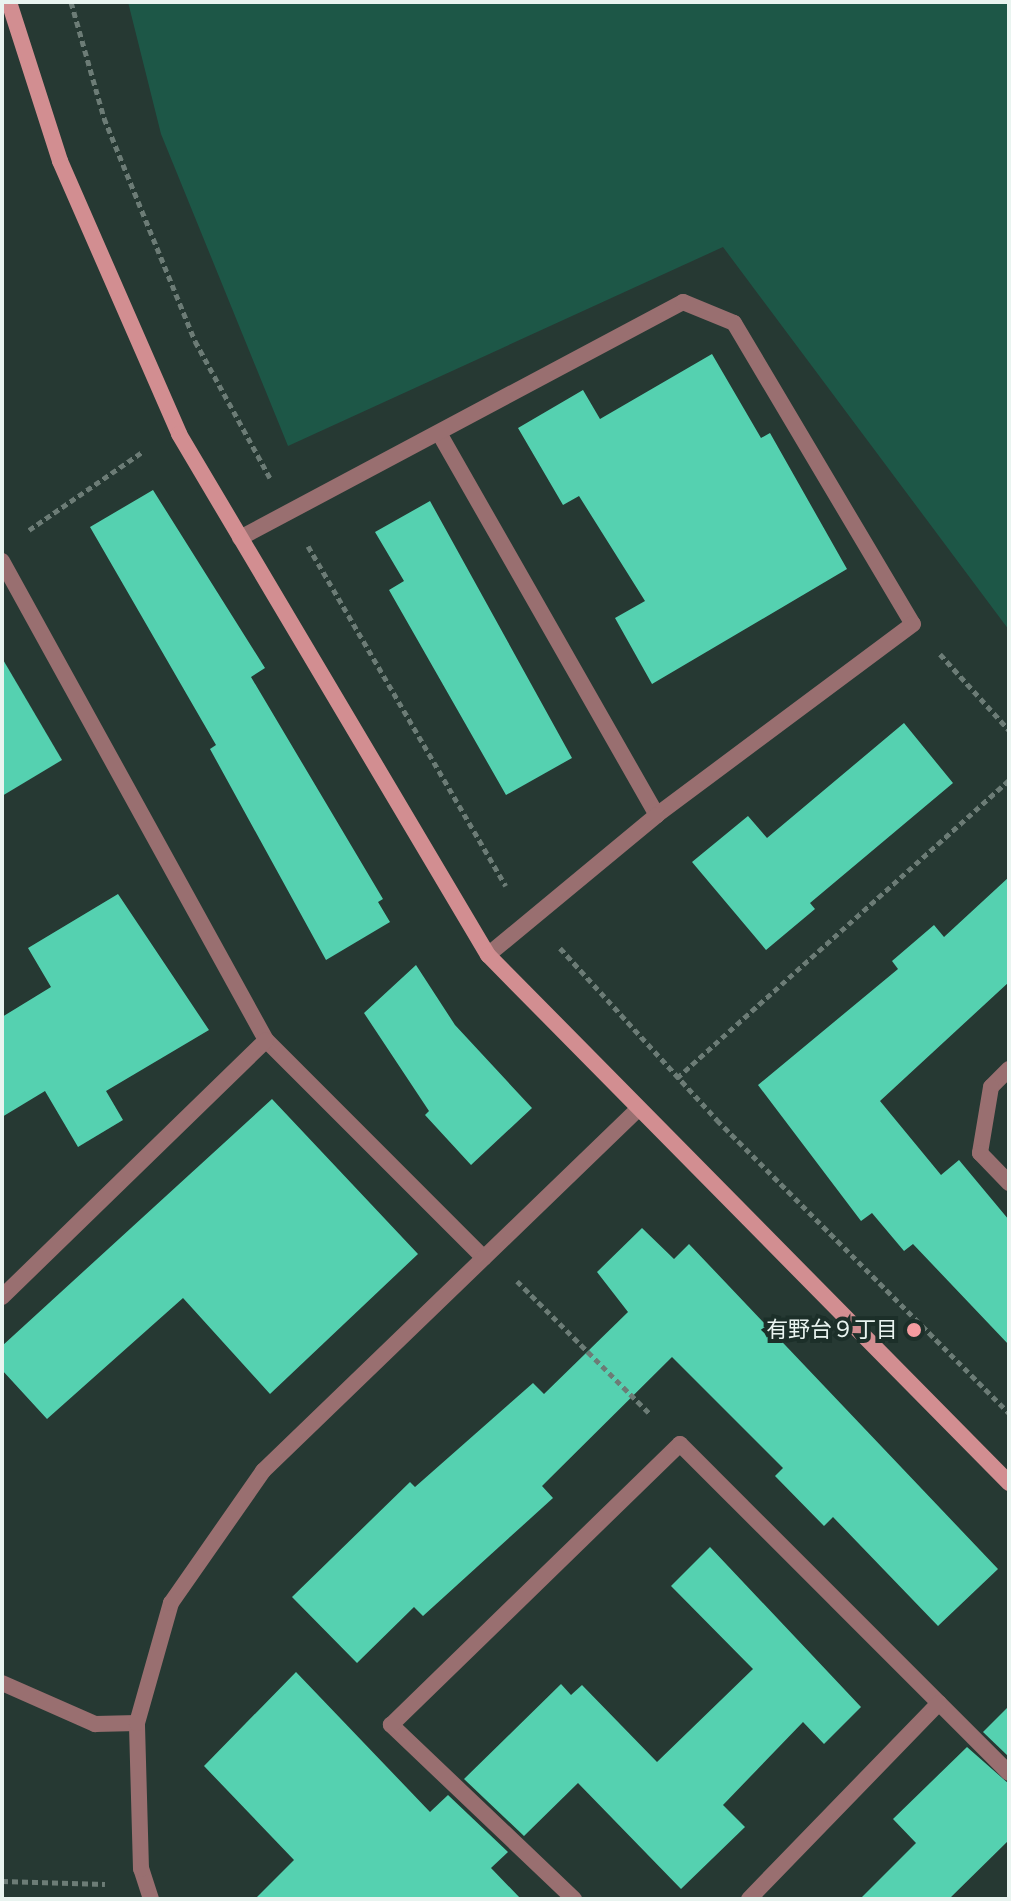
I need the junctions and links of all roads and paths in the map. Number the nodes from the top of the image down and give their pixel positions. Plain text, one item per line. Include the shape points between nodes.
1 (9, 2) edge
2 (71, 2) edge
3 (439, 433) junction
4 (179, 434) junction
5 (289, 512) junction
6 (240, 538) junction
7 (15, 541) dead end
8 (2, 561) edge
9 (913, 624) junction
10 (1009, 730) edge
11 (1009, 780) edge
12 (657, 815) junction
13 (533, 916) junction
14 (488, 955) junction
15 (266, 1040) junction
16 (1009, 1069) edge
17 (677, 1078) junction
18 (636, 1111) junction
19 (1009, 1183) edge
20 (484, 1258) junction
21 (2, 1297) edge
22 (1009, 1413) edge
23 (680, 1444) junction
24 (1009, 1483) edge
25 (2, 1683) edge
26 (939, 1703) junction
27 (137, 1723) junction
28 (1009, 1773) edge
29 (2, 1881) edge
30 (148, 1892) edge
31 (574, 1899) edge
32 (749, 1899) edge

1 - 4 street via 60,161
2 - 5 path via 104,118 195,341
3 - 5 street
3 - 9 street via 683,302 734,323
3 - 12 street
4 - 6 street
4 - 7 path via 119,463
5 - 6 street
5 - 13 path via 493,871
6 - 14 street
8 - 15 street
9 - 10 path
9 - 12 street
11 - 17 path
12 - 13 street
13 - 14 street
13 - 17 path
14 - 18 street
15 - 20 street
15 - 21 street
16 - 19 street via 991,1087 980,1153
17 - 22 path
18 - 20 street
18 - 24 street
20 - 23 path via 533,1291
20 - 27 street via 263,1471 171,1603
23 - 26 street
23 - 31 street via 391,1725
25 - 27 street via 95,1724
26 - 28 street
26 - 32 street
27 - 30 street
29 - 30 path

